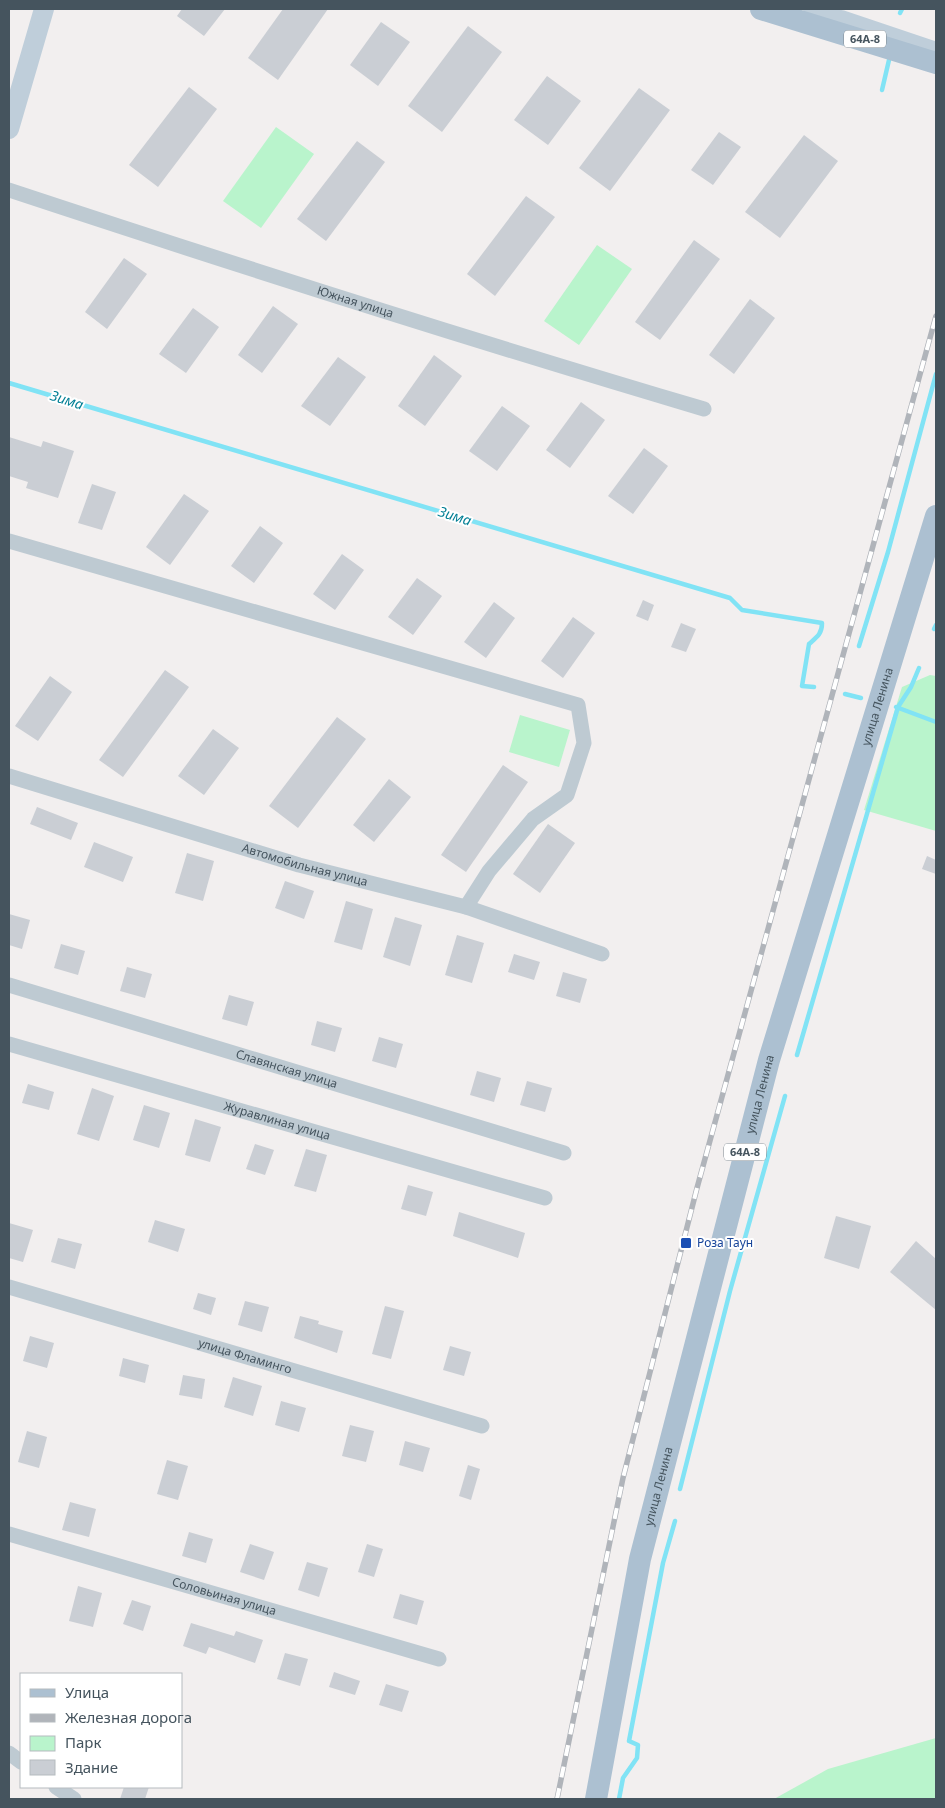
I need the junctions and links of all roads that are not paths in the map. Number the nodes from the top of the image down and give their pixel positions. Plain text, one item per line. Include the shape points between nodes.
1 (44, 9) edge
2 (761, 9) edge
3 (793, 18) junction
4 (936, 52) edge
5 (936, 63) edge
6 (14, 88) edge
7 (9, 130) edge
8 (9, 190) edge
9 (704, 409) dead end
10 (936, 516) edge
11 (9, 541) edge
12 (9, 776) edge
13 (466, 907) junction
14 (602, 954) dead end
15 (9, 985) edge
16 (9, 1044) edge
17 (564, 1153) dead end
18 (545, 1198) dead end
19 (9, 1287) edge
20 (482, 1426) dead end
21 (9, 1534) edge
22 (439, 1659) dead end
23 (9, 1753) edge
24 (20, 1761) edge
25 (58, 1788) edge
26 (74, 1799) edge
27 (596, 1799) edge

1 - 6 main road
2 - 3 main road, 64А-8
3 - 4 main road via 841,20
3 - 5 main road, 64А-8
6 - 7 main road
8 - 9 street, Южная улица via 217,259
10 - 27 main road, улица Ленина / 64А-8 via 767,1069 640,1559
11 - 13 street via 578,705 584,743 566,795 533,819 490,871
12 - 13 street, Автомобильная улица via 299,865
13 - 14 street, Автомобильная улица
15 - 17 street, Славянская улица
16 - 18 street, Журавлиная улица
19 - 20 street, улица Фламинго
21 - 22 street, Соловьиная улица
23 - 24 street
25 - 26 street

